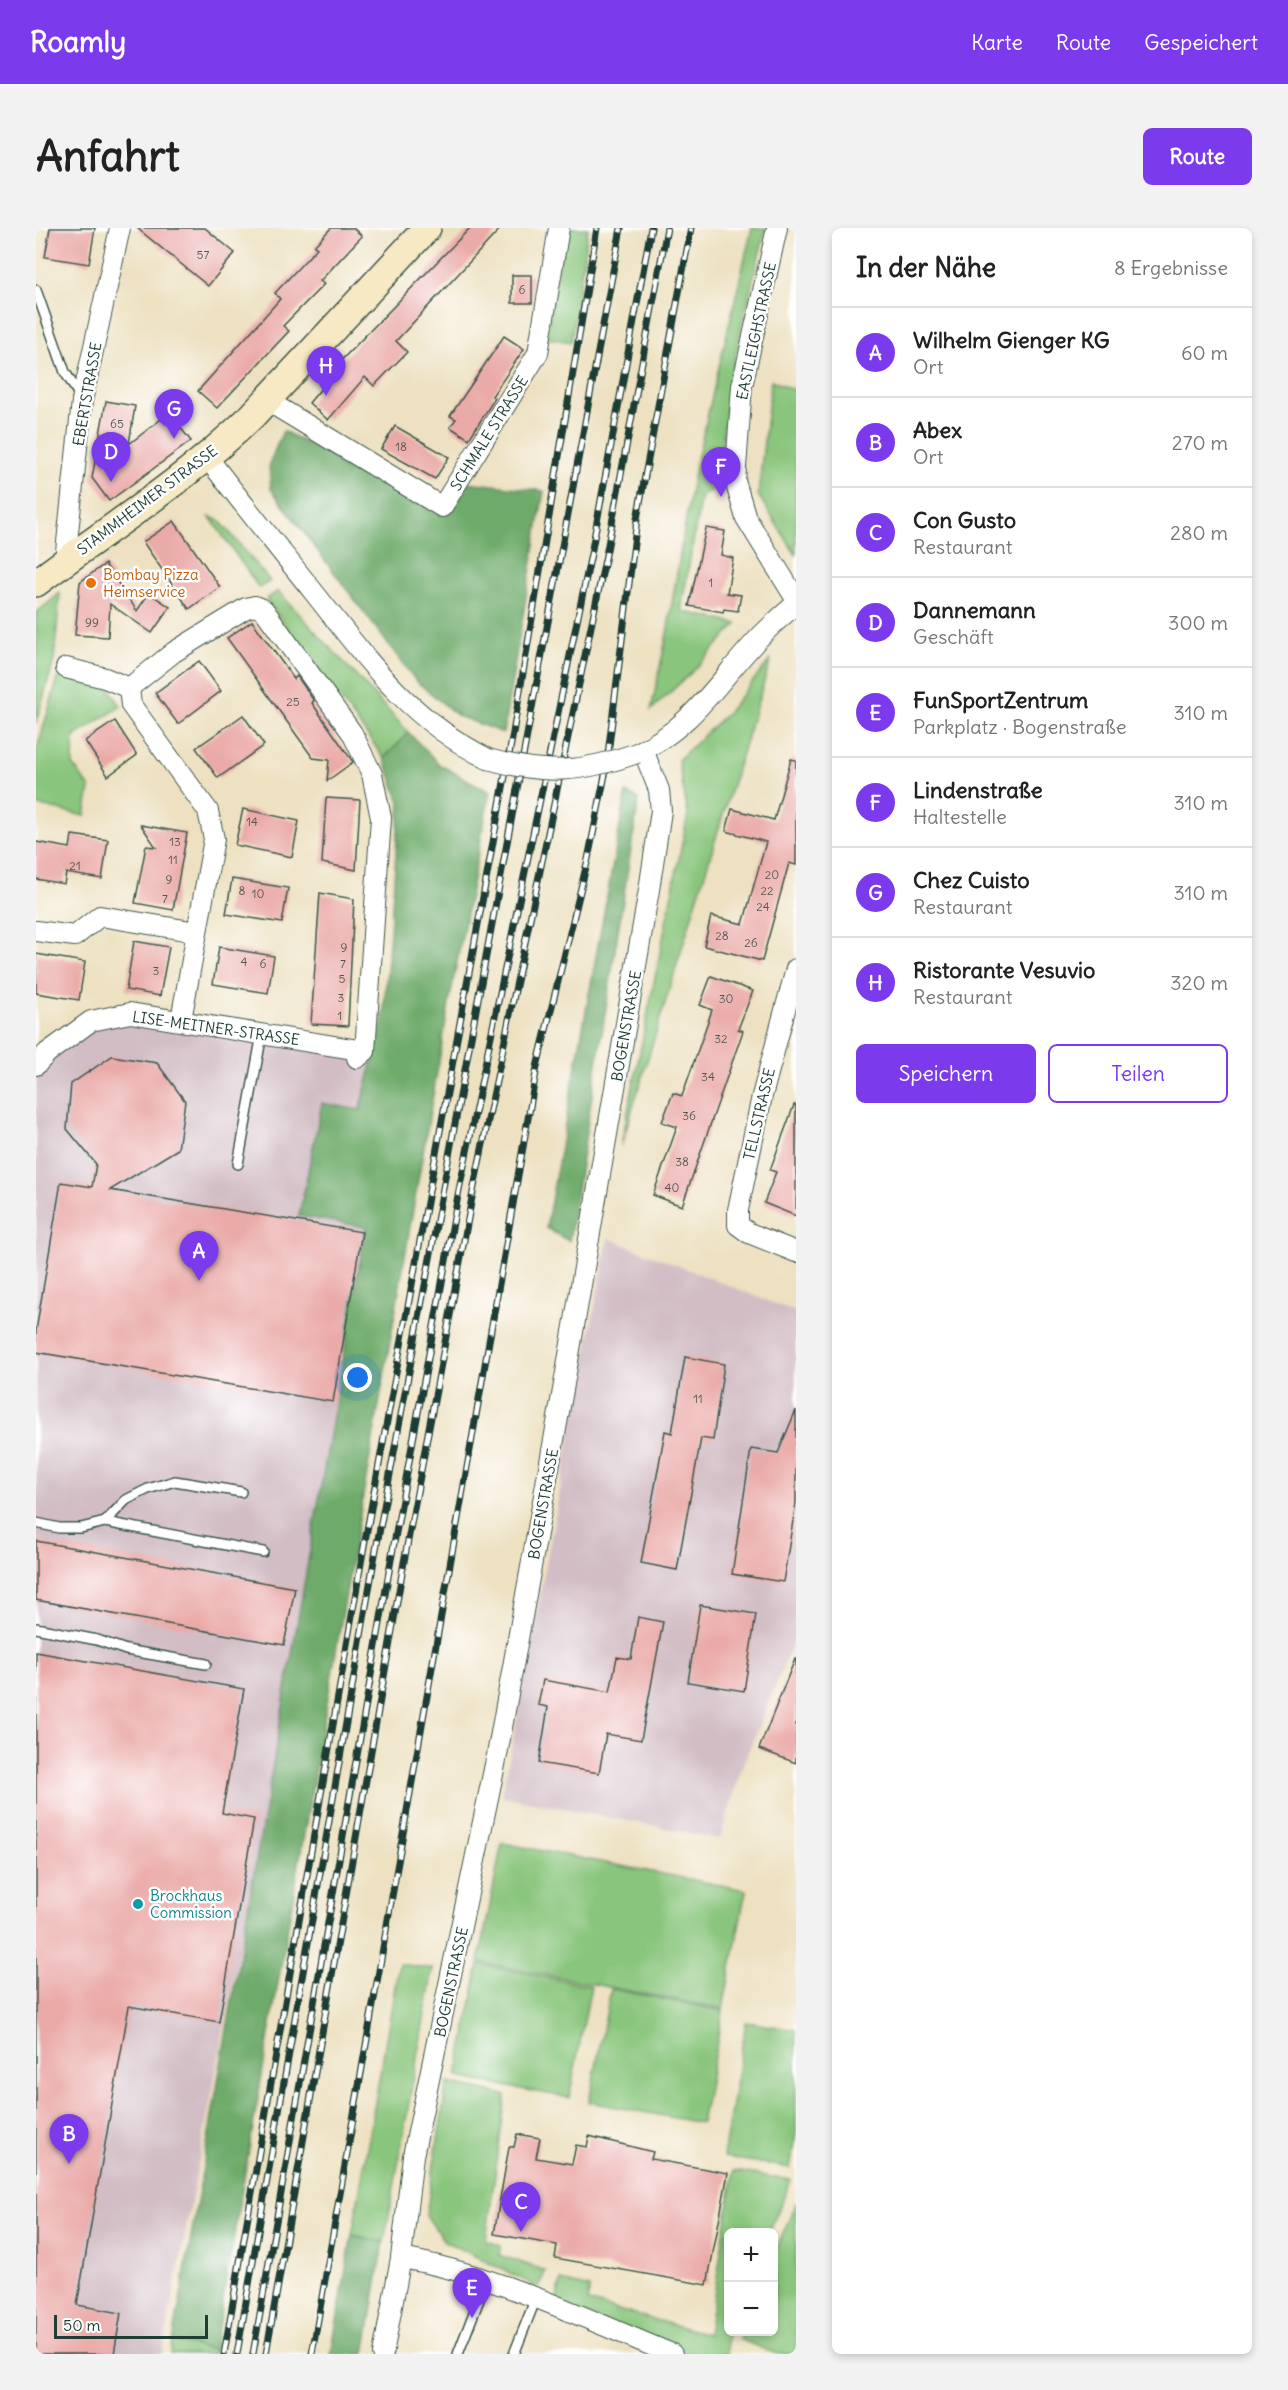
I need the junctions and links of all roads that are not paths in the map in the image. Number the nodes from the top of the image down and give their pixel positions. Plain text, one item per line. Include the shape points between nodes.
1 (120, 228) edge
2 (427, 228) edge
3 (559, 228) edge
4 (777, 228) edge
5 (36, 290) edge
6 (266, 400) junction
7 (82, 401) junction
8 (207, 457) junction
9 (65, 561) junction
10 (36, 583) edge
11 (796, 599) edge
12 (796, 604) edge
13 (66, 668) dead end
14 (129, 688) junction
15 (640, 751) junction
16 (36, 931) edge
17 (197, 932) junction
18 (796, 969) edge
19 (181, 1020) junction
20 (262, 1034) junction
21 (36, 1065) edge
22 (238, 1164) dead end
23 (796, 1252) edge
24 (241, 1492) dead end
25 (105, 1522) junction
26 (36, 1523) edge
27 (262, 1552) dead end
28 (36, 1628) edge
29 (206, 1664) dead end
30 (401, 2258) junction
31 (487, 2279) junction
32 (536, 2298) junction
33 (383, 2354) edge
34 (458, 2354) edge
35 (514, 2354) edge
36 (672, 2354) edge

1 - 7 street, EBERTSTRASSE
2 - 6 main road, STAMMHEIMER STRASSE
3 - 6 street, SCHMALE STRASSE via 538,353 442,507
4 - 11 street, EASTLEIGHSTRASSE via 742,386 735,481 746,518
5 - 7 lane via 65,372
6 - 8 main road, STAMMHEIMER STRASSE
7 - 9 street, EBERTSTRASSE
8 - 9 main road, STAMMHEIMER STRASSE
8 - 15 street, bridge via 369,662 418,714 454,742 488,759 554,771 598,767
9 - 10 main road, STAMMHEIMER STRASSE
12 - 15 street via 758,639 679,728
13 - 14 street
14 - 17 street via 131,705 208,811 214,839
14 - 20 street, LISE-MEITNER-STRASSE via 174,652 255,606 264,610 352,733 372,774 381,818 361,1054
15 - 30 street, BOGENSTRASSE via 659,790 662,811 497,1755 413,2156
16 - 17 street via 75,936 100,916
17 - 19 street
18 - 23 street, TELLSTRASSE via 762,1096 738,1210 738,1225 749,1233
19 - 20 street, LISE-MEITNER-STRASSE
19 - 21 street, LISE-MEITNER-STRASSE via 130,1013 91,1022
20 - 22 lane
24 - 25 lane via 175,1481 126,1500
25 - 26 lane via 81,1528
25 - 27 lane
28 - 29 lane
30 - 31 street
30 - 33 street, BOGENSTRASSE
31 - 32 street
31 - 34 lane
32 - 35 lane
32 - 36 street

